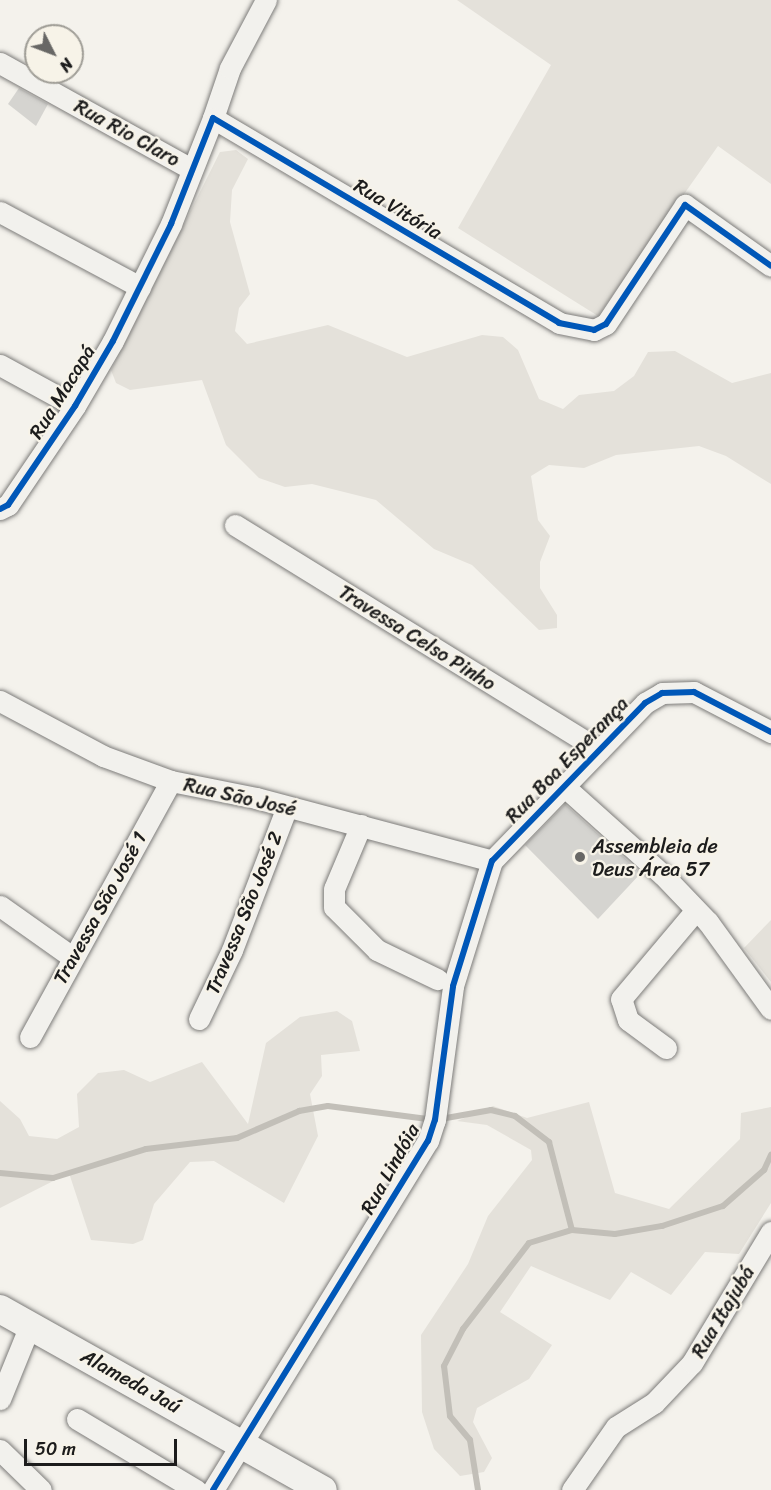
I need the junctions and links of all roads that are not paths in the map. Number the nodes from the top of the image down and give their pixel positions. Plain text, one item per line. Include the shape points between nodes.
1 (266, 0) edge
2 (0, 63) edge
3 (213, 118) junction
4 (191, 169) junction
5 (0, 212) edge
6 (771, 266) edge
7 (141, 287) junction
8 (0, 365) edge
9 (75, 406) junction
10 (2, 509) edge
11 (235, 525) dead end
12 (0, 701) edge
13 (771, 732) edge
14 (599, 750) junction
15 (171, 781) junction
16 (566, 788) junction
17 (287, 807) junction
18 (361, 825) junction
19 (492, 861) junction
20 (0, 906) edge
21 (696, 910) junction
22 (72, 957) junction
23 (437, 979) dead end
24 (771, 1009) edge
25 (199, 1019) dead end
26 (30, 1037) dead end
27 (666, 1048) dead end
28 (771, 1232) edge
29 (0, 1309) edge
30 (30, 1324) junction
31 (0, 1399) edge
32 (77, 1419) dead end
33 (241, 1442) junction
34 (0, 1450) edge
35 (41, 1490) edge
36 (196, 1490) edge
37 (213, 1490) edge
38 (323, 1490) edge
39 (572, 1490) edge

1 - 3 street via 230,68
2 - 4 street, Rua Rio Claro
3 - 4 street
3 - 6 street, Rua Vitória via 540,315 581,328 594,330 606,324 685,205
4 - 7 street
5 - 7 street
7 - 9 street, Rua Macapá
8 - 9 street
9 - 10 street, Rua Macapá
11 - 14 street, Travessa Celso Pinho
12 - 15 street, Rua São José via 103,756
13 - 14 street, Rua Boa Esperança via 694,692 678,690 645,703
14 - 16 street, Rua Boa Esperança
15 - 17 street, Rua São José
15 - 22 street, Travessa São José 1
16 - 19 street, Rua Boa Esperança
16 - 21 street
17 - 18 street, Rua São José
17 - 25 street, Travessa São José 2 via 232,950
18 - 19 street, Rua São José
18 - 23 street via 334,889 334,907 377,950
19 - 33 street, Rua Lindóia via 453,986 435,1120 428,1142 355,1266
20 - 22 street
21 - 24 street
21 - 27 street via 621,999 628,1020
22 - 26 street, Travessa São José 1
28 - 39 street, Rua Itajubá via 692,1363 654,1403 616,1427
29 - 30 main road, Alameda Jaú
30 - 31 street
30 - 33 main road, Alameda Jaú
32 - 36 street
33 - 37 street, Rua Lindóia
33 - 38 main road, Alameda Jaú
34 - 35 street

